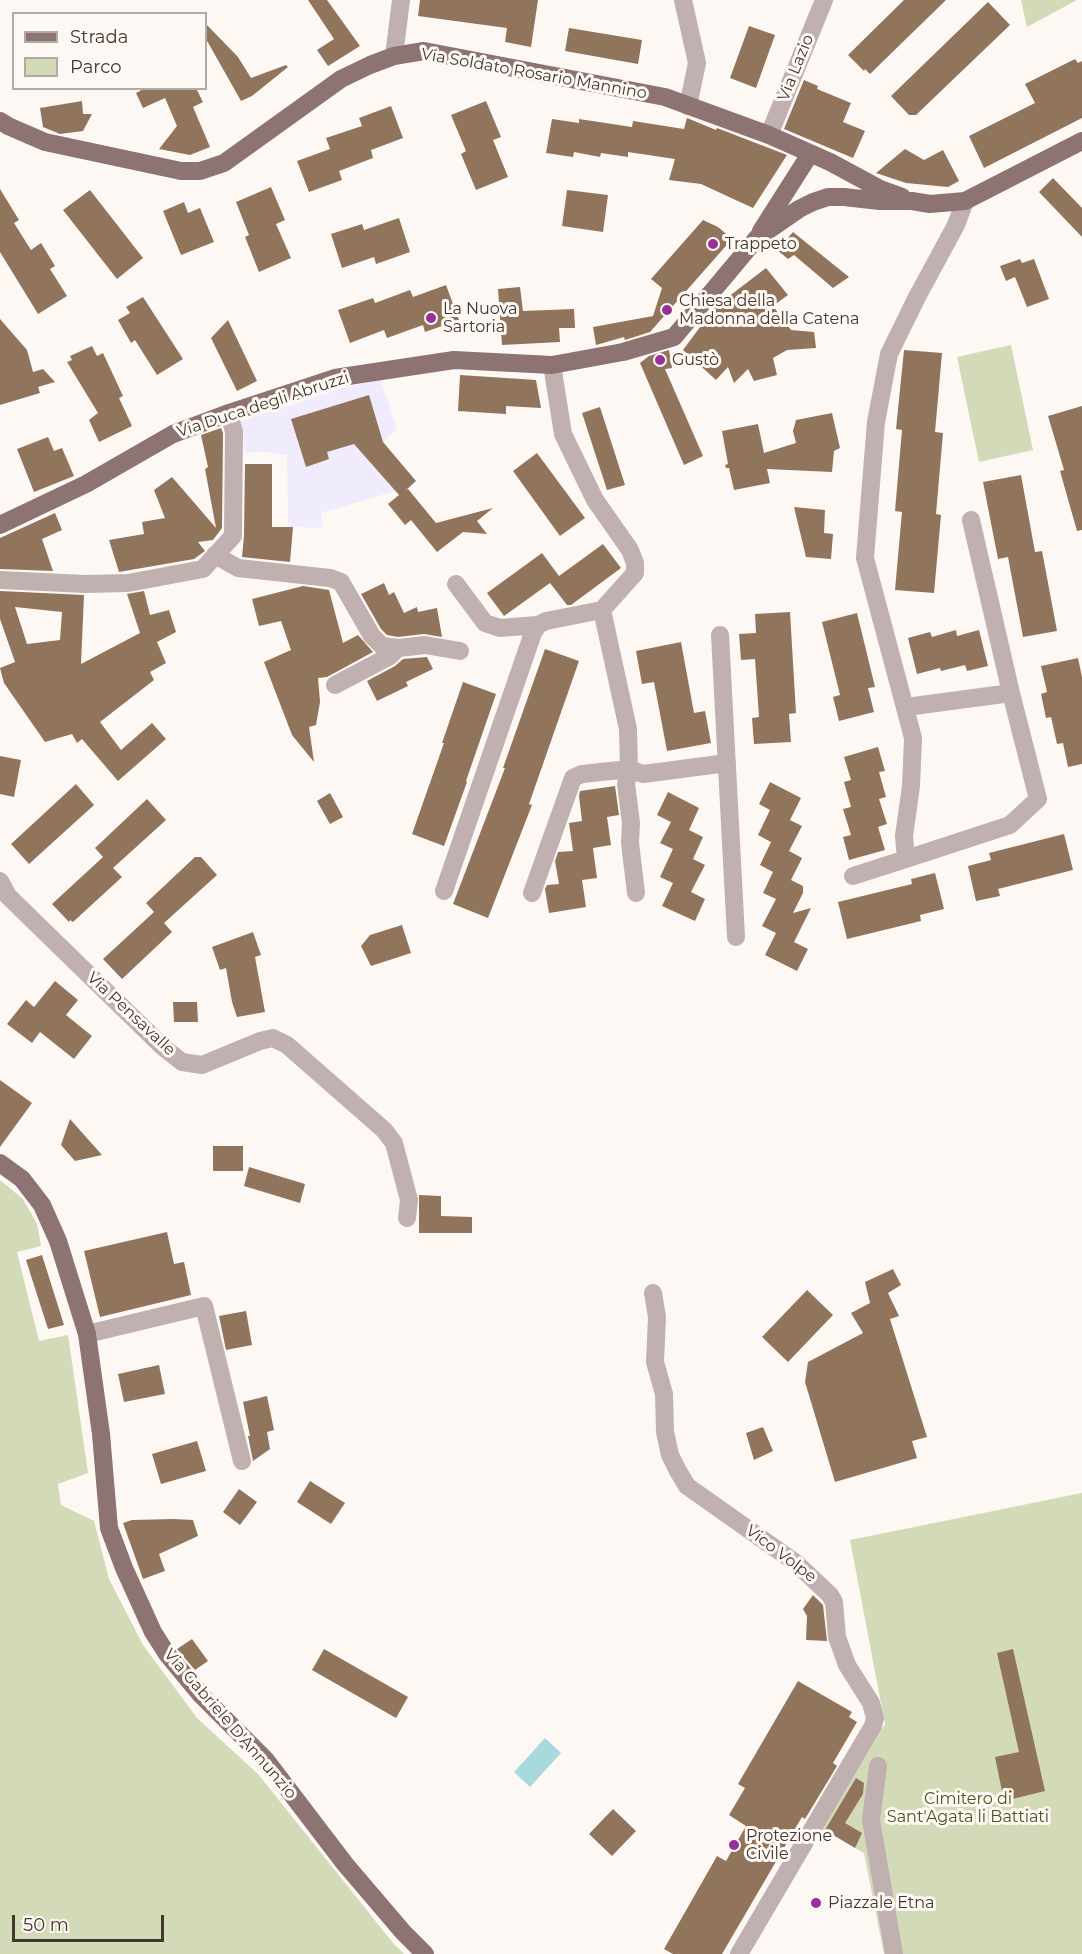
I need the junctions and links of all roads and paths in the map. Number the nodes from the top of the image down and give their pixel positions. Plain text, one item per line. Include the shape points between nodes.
1 (401, 0) edge
2 (683, 0) edge
3 (824, 0) edge
4 (394, 56) junction
5 (688, 106) junction
6 (0, 121) edge
7 (769, 135) junction
8 (1082, 141) edge
9 (810, 154) junction
10 (912, 201) junction
11 (965, 201) junction
12 (757, 238) junction
13 (552, 365) junction
14 (229, 413) junction
15 (971, 520) dead end
16 (0, 525) edge
17 (215, 555) junction
18 (0, 580) edge
19 (456, 584) dead end
20 (602, 610) junction
21 (538, 625) junction
22 (720, 635) dead end
23 (398, 648) junction
24 (460, 651) dead end
25 (335, 686) dead end
26 (1011, 693) junction
27 (906, 707) junction
28 (727, 763) junction
29 (629, 769) junction
30 (906, 859) junction
31 (853, 876) dead end
32 (0, 881) edge
33 (444, 891) dead end
34 (532, 893) dead end
35 (636, 893) dead end
36 (736, 937) dead end
37 (0, 1163) edge
38 (407, 1218) dead end
39 (653, 1293) dead end
40 (87, 1334) junction
41 (242, 1461) dead end
42 (878, 1766) dead end
43 (425, 1954) edge
44 (739, 1954) edge
45 (894, 1954) edge

1 - 4 street
2 - 5 street via 698,63
3 - 7 street, Via Lazio
4 - 5 main road, Via Soldato Rosario Mannino via 424,51 665,97
4 - 6 main road, Via Soldato Rosario Mannino via 341,79 224,163 200,171 181,171 45,142
5 - 7 main road, Via Soldato Rosario Mannino
7 - 9 main road, Via Soldato Rosario Mannino
8 - 11 main road, Via Duca degli Abruzzi
9 - 10 main road, Via Soldato Rosario Mannino
9 - 12 main road
10 - 11 main road, Via Duca degli Abruzzi
10 - 12 main road, Via Duca degli Abruzzi via 828,197 799,209
11 - 27 street via 889,354 876,422 865,558
12 - 13 main road, Via Duca degli Abruzzi via 674,337 623,352
13 - 14 main road, Via Duca degli Abruzzi via 454,360 399,367 335,378
13 - 20 street via 563,434 595,500 635,563 635,573
14 - 16 main road, Via Duca degli Abruzzi via 173,434 86,484
14 - 17 street via 234,432 233,536
15 - 26 street
17 - 18 street via 203,569 128,583
17 - 23 street via 238,568 340,582 372,636 382,646
19 - 21 street via 485,623 500,628
20 - 21 street
20 - 29 street via 628,729
21 - 33 street
22 - 28 street
23 - 24 street via 426,645
23 - 25 street
26 - 27 street
26 - 30 street via 1038,799 1010,825
27 - 30 street via 913,738 904,836
28 - 29 street via 643,774
28 - 36 street
29 - 34 street via 573,778
29 - 35 street via 626,784
30 - 31 street
32 - 38 street, Via Pensavalle via 8,896 182,1062 201,1065 273,1038 287,1045 394,1143 409,1200
37 - 40 main road, Via Gabriele D'Annunzio via 22,1179 42,1205 58,1241
39 - 44 street, Vico Volpe via 657,1317 655,1362 664,1394 670,1455 687,1486 796,1563 830,1595 837,1637 847,1665 871,1703 875,1719
40 - 41 street via 204,1306
40 - 43 main road, Via Gabriele D'Annunzio via 109,1528 153,1632 201,1695 265,1759 345,1864
42 - 45 street via 871,1820

